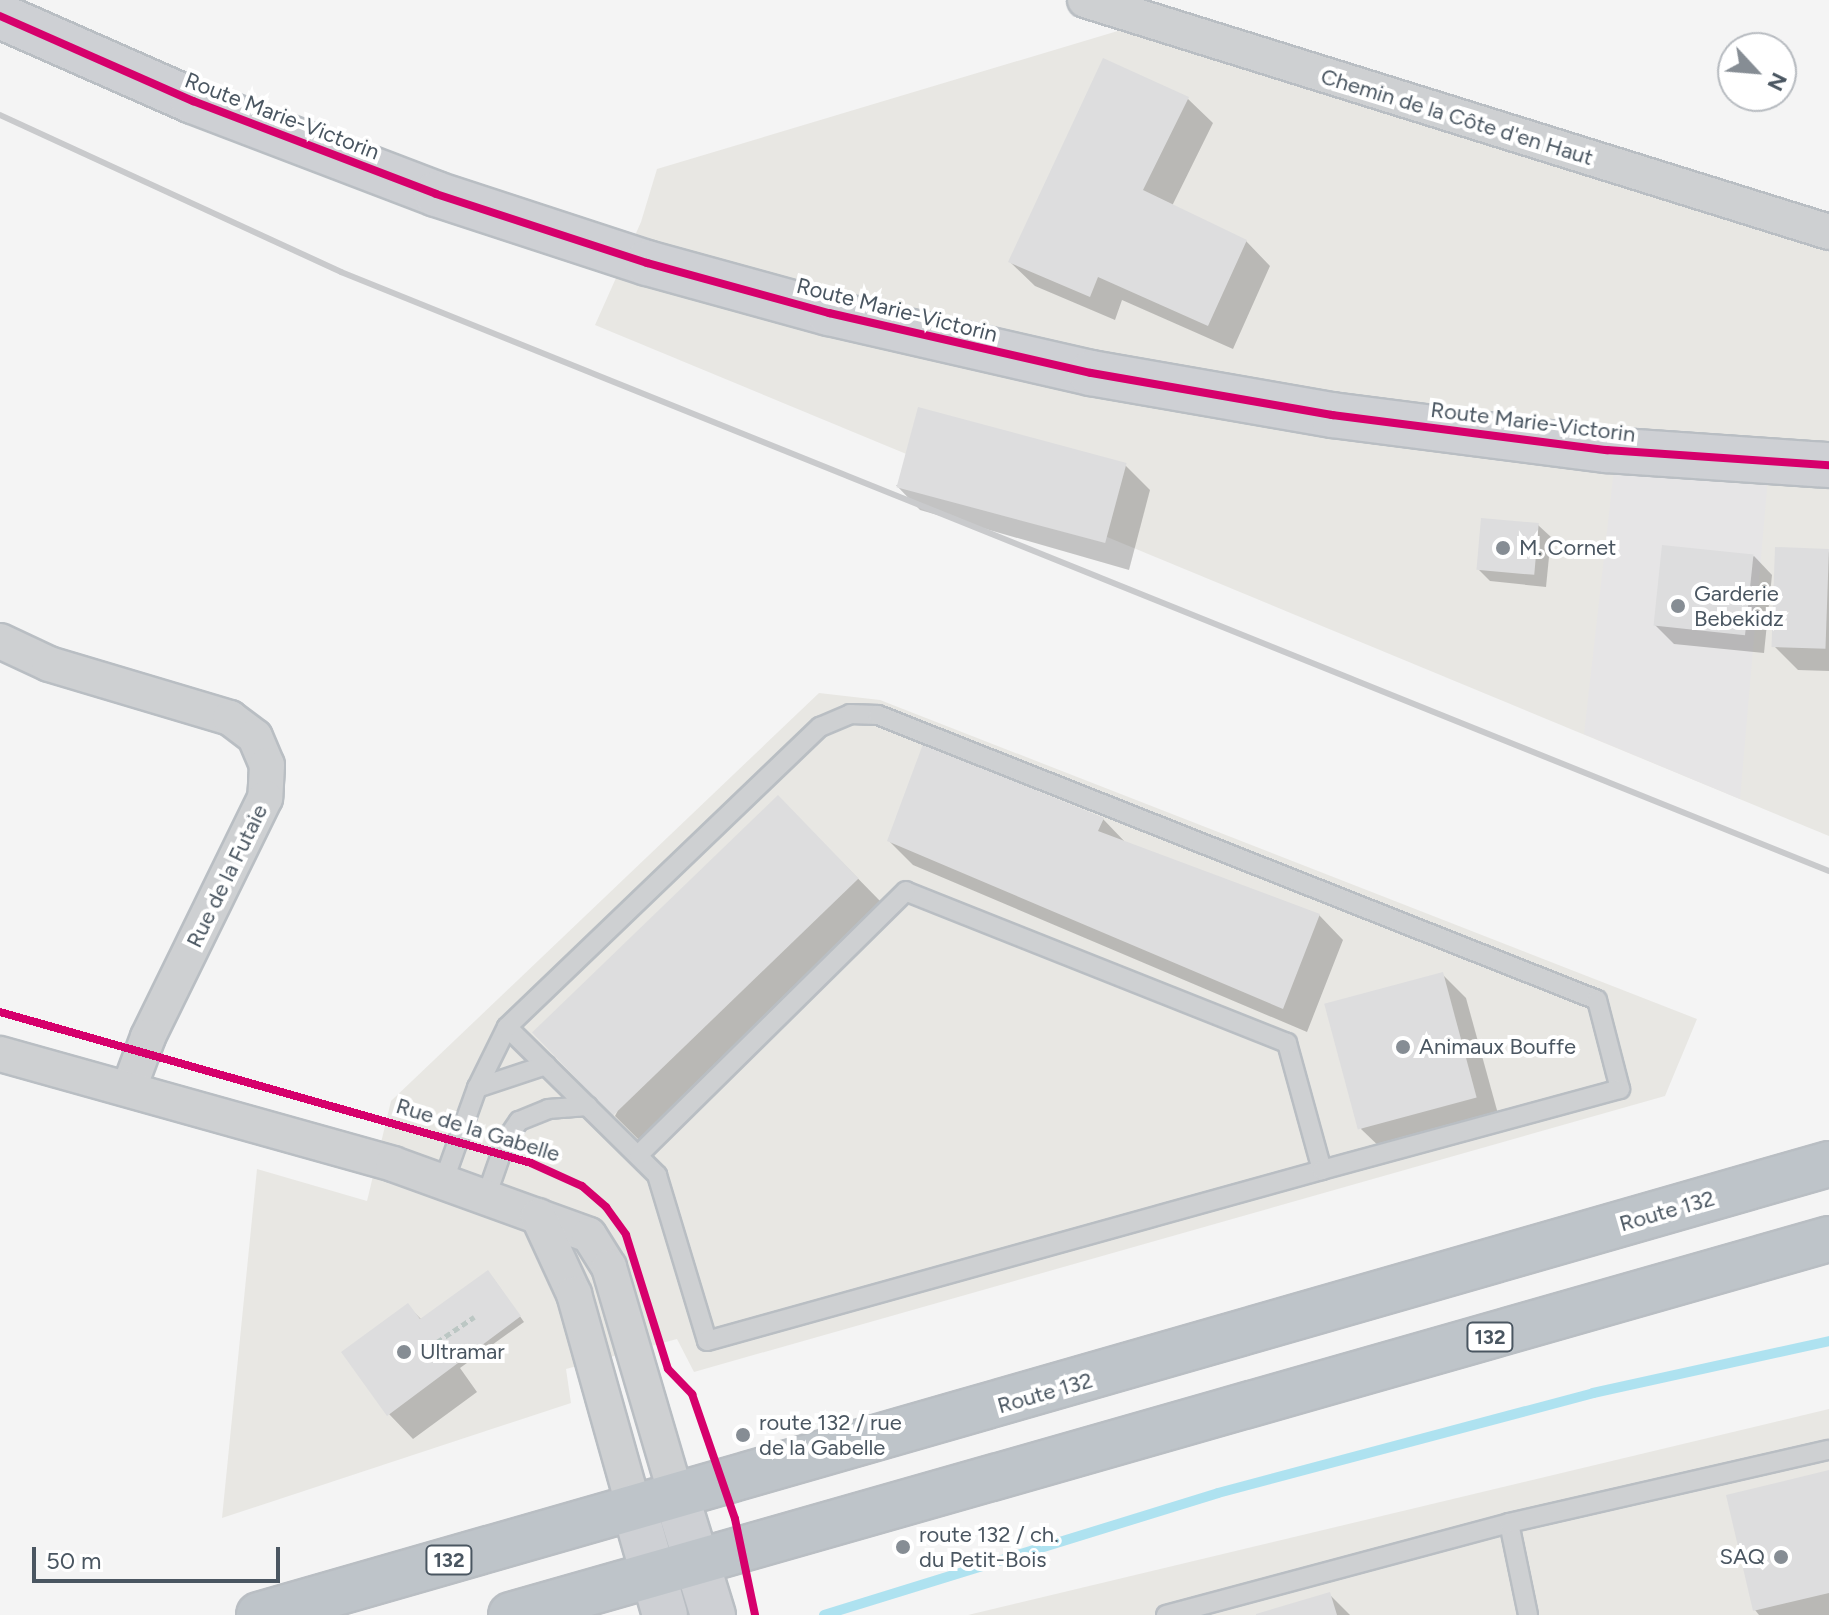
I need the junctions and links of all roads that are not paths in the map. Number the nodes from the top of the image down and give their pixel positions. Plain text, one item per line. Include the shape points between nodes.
1 (1085, 0) edge
2 (0, 16) edge
3 (1829, 232) edge
4 (1829, 465) edge
5 (0, 641) edge
6 (507, 1027) junction
7 (0, 1054) edge
8 (546, 1065) junction
9 (129, 1088) junction
10 (477, 1088) junction
11 (588, 1106) junction
12 (639, 1154) junction
13 (1829, 1164) edge
14 (1322, 1170) junction
15 (444, 1180) junction
16 (486, 1197) junction
17 (538, 1216) junction
18 (1829, 1239) edge
19 (1829, 1450) edge
20 (676, 1495) junction
21 (634, 1507) junction
22 (1509, 1523) junction
23 (697, 1563) junction
24 (659, 1595) edge
25 (259, 1615) edge
26 (511, 1615) edge
27 (713, 1615) edge
28 (1166, 1615) edge
29 (1528, 1615) edge

1 - 3 street, Chemin de la Côte d'en Haut
2 - 4 street, Route Marie-Victorin via 193,101 478,209 647,263 842,316 1091,373 1332,415 1571,446
5 - 9 street, Rue de la Futaie via 49,664 230,718 255,737 267,765 265,798 148,1037
6 - 8 lane
6 - 10 lane
6 - 14 lane via 820,727 850,714 878,715 1597,1000 1620,1089
7 - 9 street
8 - 10 lane
8 - 11 lane
9 - 15 street
10 - 15 lane
11 - 12 lane
11 - 16 lane via 548,1109 519,1121 506,1140
12 - 14 lane via 657,1175 707,1341
12 - 14 lane via 906,891 1287,1043
13 - 20 highway, Route 132 / 132
15 - 16 street
16 - 17 street
17 - 20 street via 574,1226 603,1250
17 - 21 street via 574,1294
18 - 23 highway, 132
19 - 22 lane
20 - 21 highway, Route 132 / 132
20 - 23 street
21 - 24 street
21 - 25 highway, Route 132 / 132
22 - 28 lane
22 - 29 lane
23 - 24 highway, 132
23 - 27 street
24 - 26 highway, 132

